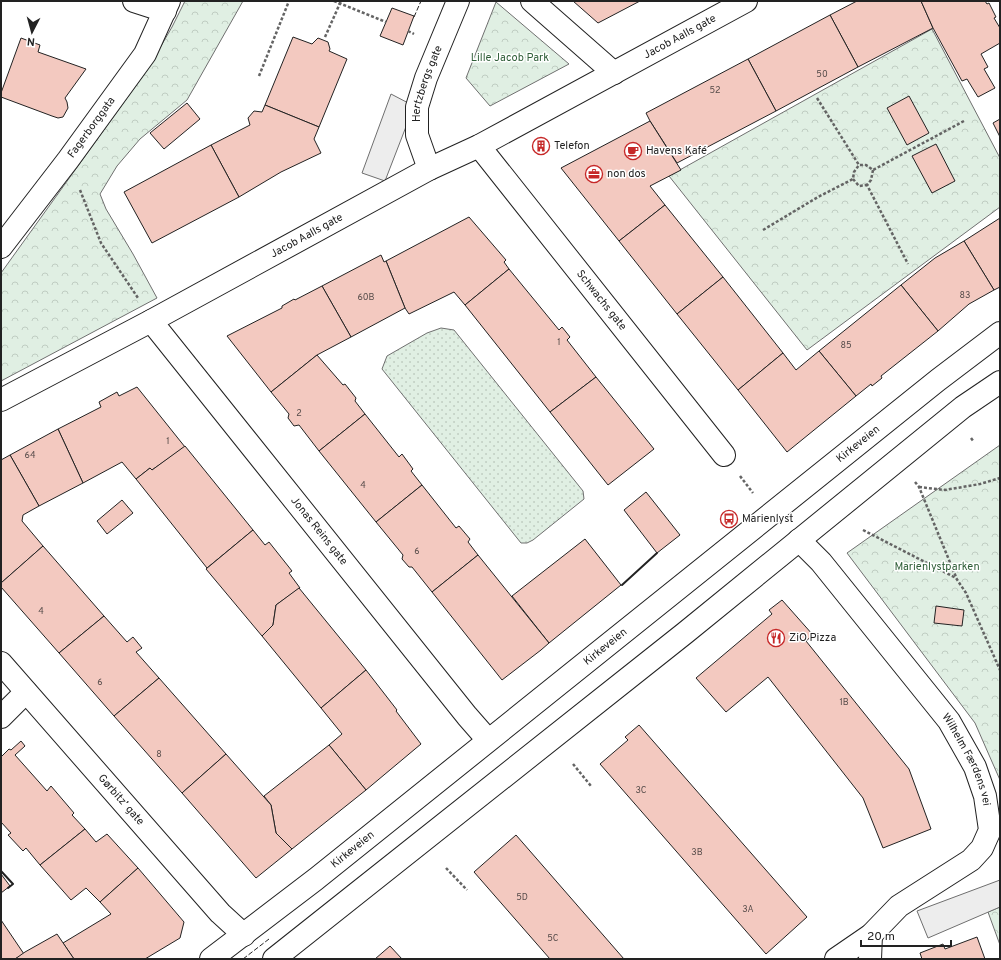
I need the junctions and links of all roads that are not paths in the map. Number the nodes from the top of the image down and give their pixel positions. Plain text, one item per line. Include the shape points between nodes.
1 (134, 1) edge
2 (458, 1) edge
3 (532, 1) edge
4 (746, 1) edge
5 (167, 6) edge
6 (614, 73) junction
7 (479, 146) junction
8 (429, 169) junction
9 (1, 247) edge
10 (151, 321) junction
11 (1000, 333) edge
12 (1000, 382) edge
13 (1, 400) edge
14 (724, 455) dead end
15 (799, 540) junction
16 (1, 663) edge
17 (26, 692) junction
18 (1, 717) edge
19 (488, 740) junction
20 (244, 935) junction
21 (871, 935) junction
22 (210, 959) edge
23 (274, 959) edge
24 (836, 959) edge
25 (870, 959) edge

1 - 5 street
2 - 8 street, Hertzbergs gate via 426,78 417,107 417,134
3 - 6 street
4 - 6 street, Jacob Aalls gate
5 - 9 street, Fagerborggata via 145,54
6 - 7 street, Jacob Aalls gate
7 - 8 street, Jacob Aalls gate
7 - 14 street, Schwachs gate
8 - 10 street, Jacob Aalls gate
10 - 13 street, Jacob Aalls gate
10 - 19 street, Jonas Reins gate
11 - 19 street, Kirkeveien
12 - 15 street via 963,407
15 - 21 street, Wilhelm Færdens vei via 821,562 950,721 975,767 985,796 990,830 982,848 971,860 899,906
15 - 23 street
16 - 17 street, Gørbitz’ gate
17 - 18 street
17 - 20 street, Gørbitz’ gate via 220,913
19 - 20 street, Kirkeveien
20 - 22 street, Kirkeveien
21 - 24 street, Wilhelm Færdens vei
21 - 25 street

